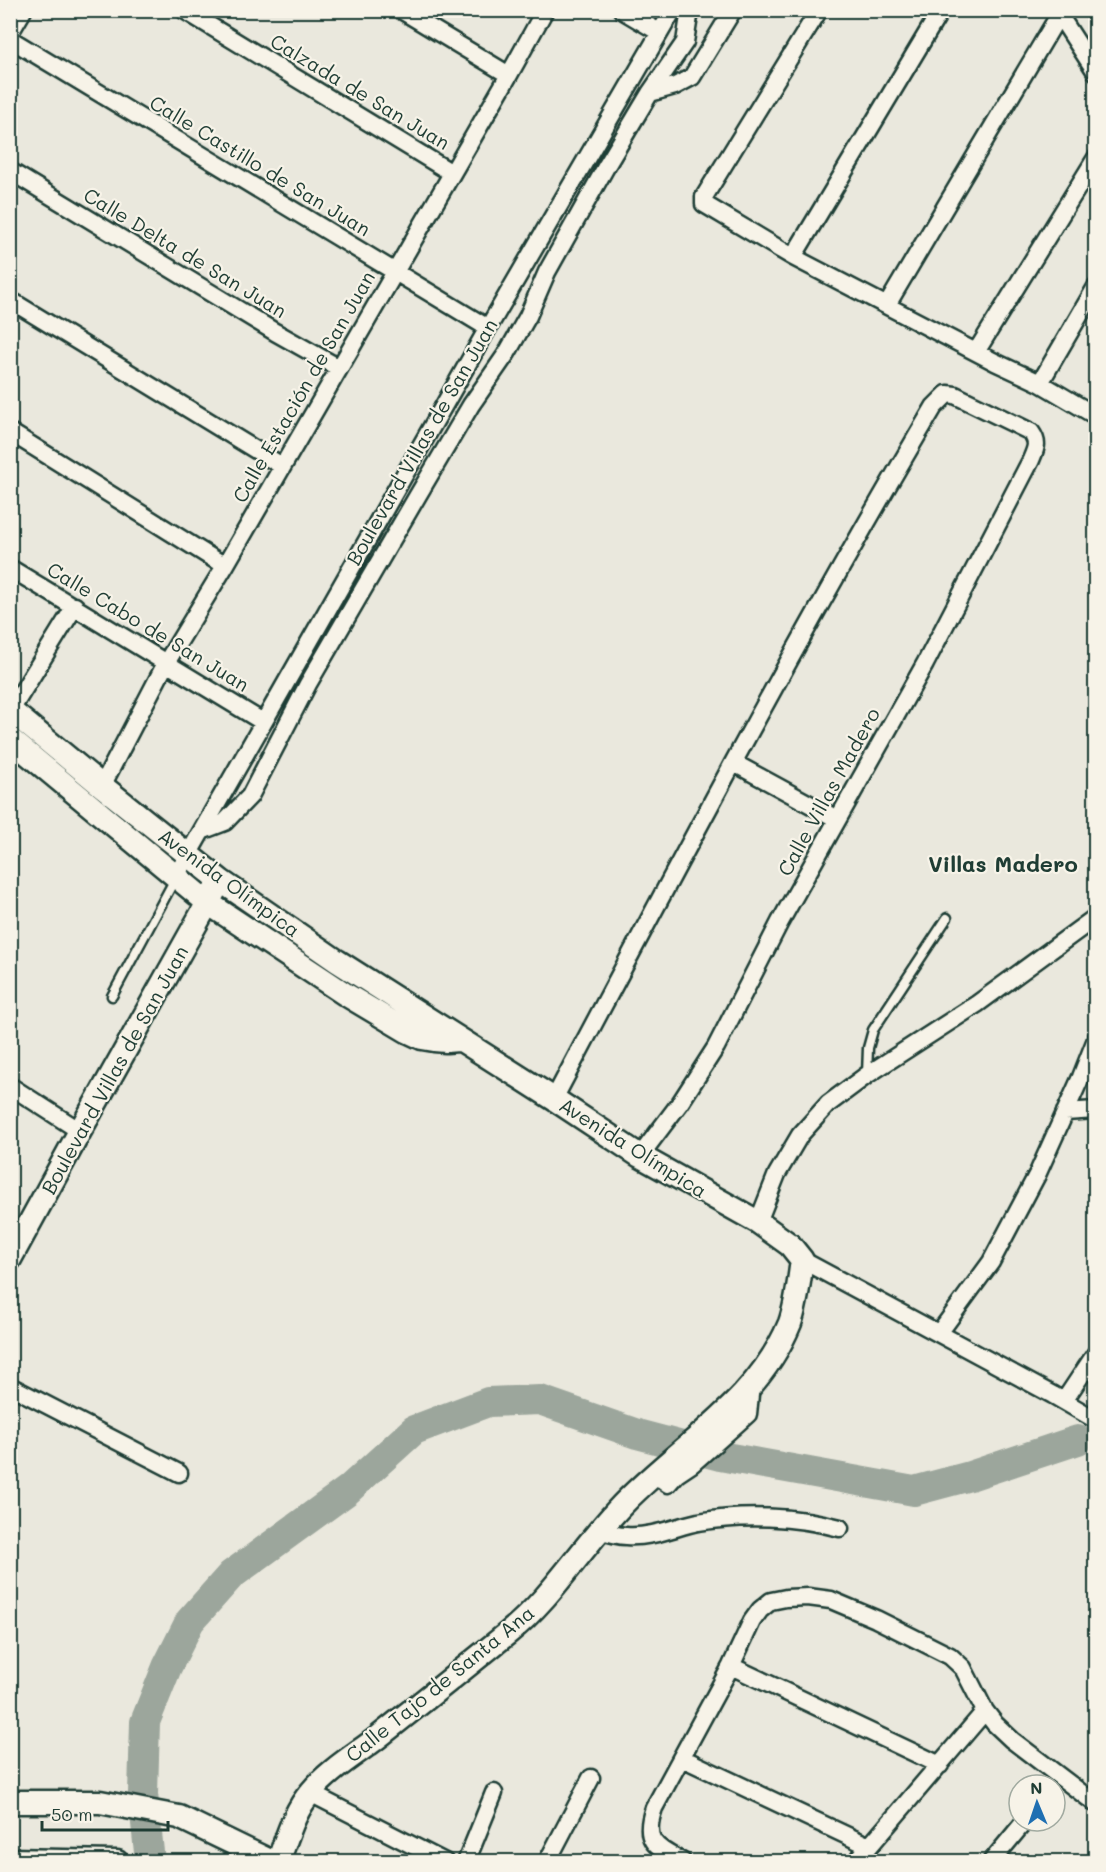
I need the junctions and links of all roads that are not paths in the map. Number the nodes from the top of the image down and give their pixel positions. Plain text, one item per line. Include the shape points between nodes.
1 (20, 10) edge
2 (184, 10) edge
3 (401, 10) edge
4 (545, 10) edge
5 (622, 10) edge
6 (674, 10) edge
7 (690, 10) edge
8 (733, 10) edge
9 (819, 10) edge
10 (941, 10) edge
11 (1057, 13) edge
12 (10, 27) edge
13 (660, 32) junction
14 (10, 39) edge
15 (1095, 72) edge
16 (509, 75) junction
17 (650, 93) junction
18 (1095, 158) edge
19 (10, 171) edge
20 (452, 173) junction
21 (793, 257) junction
22 (395, 272) junction
23 (1095, 287) edge
24 (10, 300) edge
25 (887, 305) junction
26 (488, 328) junction
27 (975, 352) junction
28 (339, 368) junction
29 (1040, 383) junction
30 (1095, 416) edge
31 (10, 432) edge
32 (282, 466) junction
33 (225, 566) junction
34 (10, 568) edge
35 (75, 606) junction
36 (166, 663) junction
37 (11, 710) edge
38 (263, 722) junction
39 (10, 739) edge
40 (734, 763) junction
41 (102, 786) junction
42 (837, 819) junction
43 (204, 830) junction
44 (187, 856) junction
45 (176, 876) junction
46 (221, 881) junction
47 (208, 903) junction
48 (1095, 917) edge
49 (946, 918) dead end
50 (112, 996) dead end
51 (1095, 1039) edge
52 (460, 1040) junction
53 (867, 1075) junction
54 (10, 1086) edge
55 (554, 1098) junction
56 (1095, 1110) edge
57 (1065, 1112) junction
58 (80, 1131) junction
59 (640, 1156) junction
60 (758, 1222) junction
61 (10, 1259) edge
62 (802, 1260) junction
63 (939, 1333) junction
64 (1095, 1353) edge
65 (10, 1386) edge
66 (1064, 1401) junction
67 (1095, 1420) edge
68 (179, 1473) dead end
69 (840, 1528) dead end
70 (599, 1530) junction
71 (731, 1666) junction
72 (985, 1711) junction
73 (682, 1758) junction
74 (940, 1765) junction
75 (1048, 1773) edge
76 (591, 1778) dead end
77 (1067, 1787) edge
78 (310, 1792) junction
79 (494, 1793) dead end
80 (10, 1802) edge
81 (1095, 1804) edge
82 (1014, 1833) edge
83 (869, 1846) junction
84 (10, 1860) edge
85 (270, 1860) edge
86 (116, 1861) edge
87 (445, 1862) edge
88 (466, 1862) edge
89 (547, 1862) edge
90 (683, 1862) edge
91 (856, 1862) edge
92 (991, 1862) edge

1 - 12 street
2 - 20 street, Calzada de San Juan
3 - 16 street
4 - 16 street, Calle Estación de San Juan
5 - 13 street
6 - 13 street, Boulevard Villas de San Juan
7 - 17 street via 685,42
8 - 17 street via 692,77
9 - 21 street via 704,197 708,208
10 - 21 street
11 - 15 street
11 - 25 street
13 - 26 street, Boulevard Villas de San Juan
14 - 22 street, Calle Castillo de San Juan
16 - 20 street, Calle Estación de San Juan
17 - 43 street via 547,272 507,353 471,405 308,684 250,796 225,822
18 - 27 street
19 - 28 street, Calle Delta de San Juan
20 - 22 street, Calle Estación de San Juan
21 - 25 street
22 - 26 street, Calle Castillo de San Juan
22 - 28 street, Calle Estación de San Juan
23 - 29 street
24 - 32 street
25 - 27 street
26 - 38 street, Boulevard Villas de San Juan
27 - 29 street
28 - 32 street, Calle Estación de San Juan
29 - 30 street
31 - 33 street
32 - 33 street, Calle Estación de San Juan
33 - 36 street, Calle Estación de San Juan
34 - 35 street, Calle Cabo de San Juan
35 - 36 street, Calle Cabo de San Juan
35 - 37 street
36 - 38 street, Calle Cabo de San Juan
36 - 41 street, Calle Estación de San Juan
37 - 41 street, Avenida Olímpica
38 - 43 street, Boulevard Villas de San Juan
39 - 45 street, Avenida Olímpica
40 - 42 street
40 - 42 street, Calle Villas Madero via 871,514 940,399 947,394 955,395 1031,432 1036,440 1031,460 931,654
40 - 55 street
41 - 44 street, Avenida Olímpica
42 - 59 street, Calle Villas Madero via 716,1047
43 - 44 street, Boulevard Villas de San Juan
44 - 45 street, Boulevard Villas de San Juan
44 - 46 street, Avenida Olímpica
45 - 47 street, Avenida Olímpica
45 - 50 lane
46 - 47 street, Boulevard Villas de San Juan
46 - 52 street, Avenida Olímpica
47 - 52 street, Avenida Olímpica via 407,1031 422,1038
47 - 58 street, Boulevard Villas de San Juan
48 - 53 street via 977,1004
49 - 53 lane via 873,1030
51 - 57 street
52 - 55 street, Avenida Olímpica
53 - 60 street via 828,1104 800,1136 777,1174
54 - 58 street
55 - 59 street, Avenida Olímpica
56 - 57 street
57 - 63 street via 991,1262
58 - 61 street, Boulevard Villas de San Juan
59 - 60 street, Avenida Olímpica
60 - 62 street, Avenida Olímpica via 790,1245
62 - 63 street
62 - 70 street, Calle Tajo de Santa Ana via 790,1321 750,1394 662,1479 626,1501
63 - 66 street
64 - 66 street
65 - 68 street
66 - 67 street
69 - 70 street via 811,1521 742,1518 699,1522 641,1536
70 - 78 street, Calle Tajo de Santa Ana via 511,1630
71 - 72 street via 752,1621 771,1601 807,1597 831,1600 950,1656 963,1668
71 - 73 street
71 - 74 street
72 - 74 street
72 - 75 street
73 - 83 street
73 - 90 street via 654,1808 649,1834 654,1845
74 - 83 street
76 - 89 street
77 - 81 street
78 - 85 street, Calle Tajo de Santa Ana
78 - 87 street
79 - 88 street
80 - 85 street via 100,1802 178,1817
82 - 92 street
83 - 91 street
84 - 86 street

